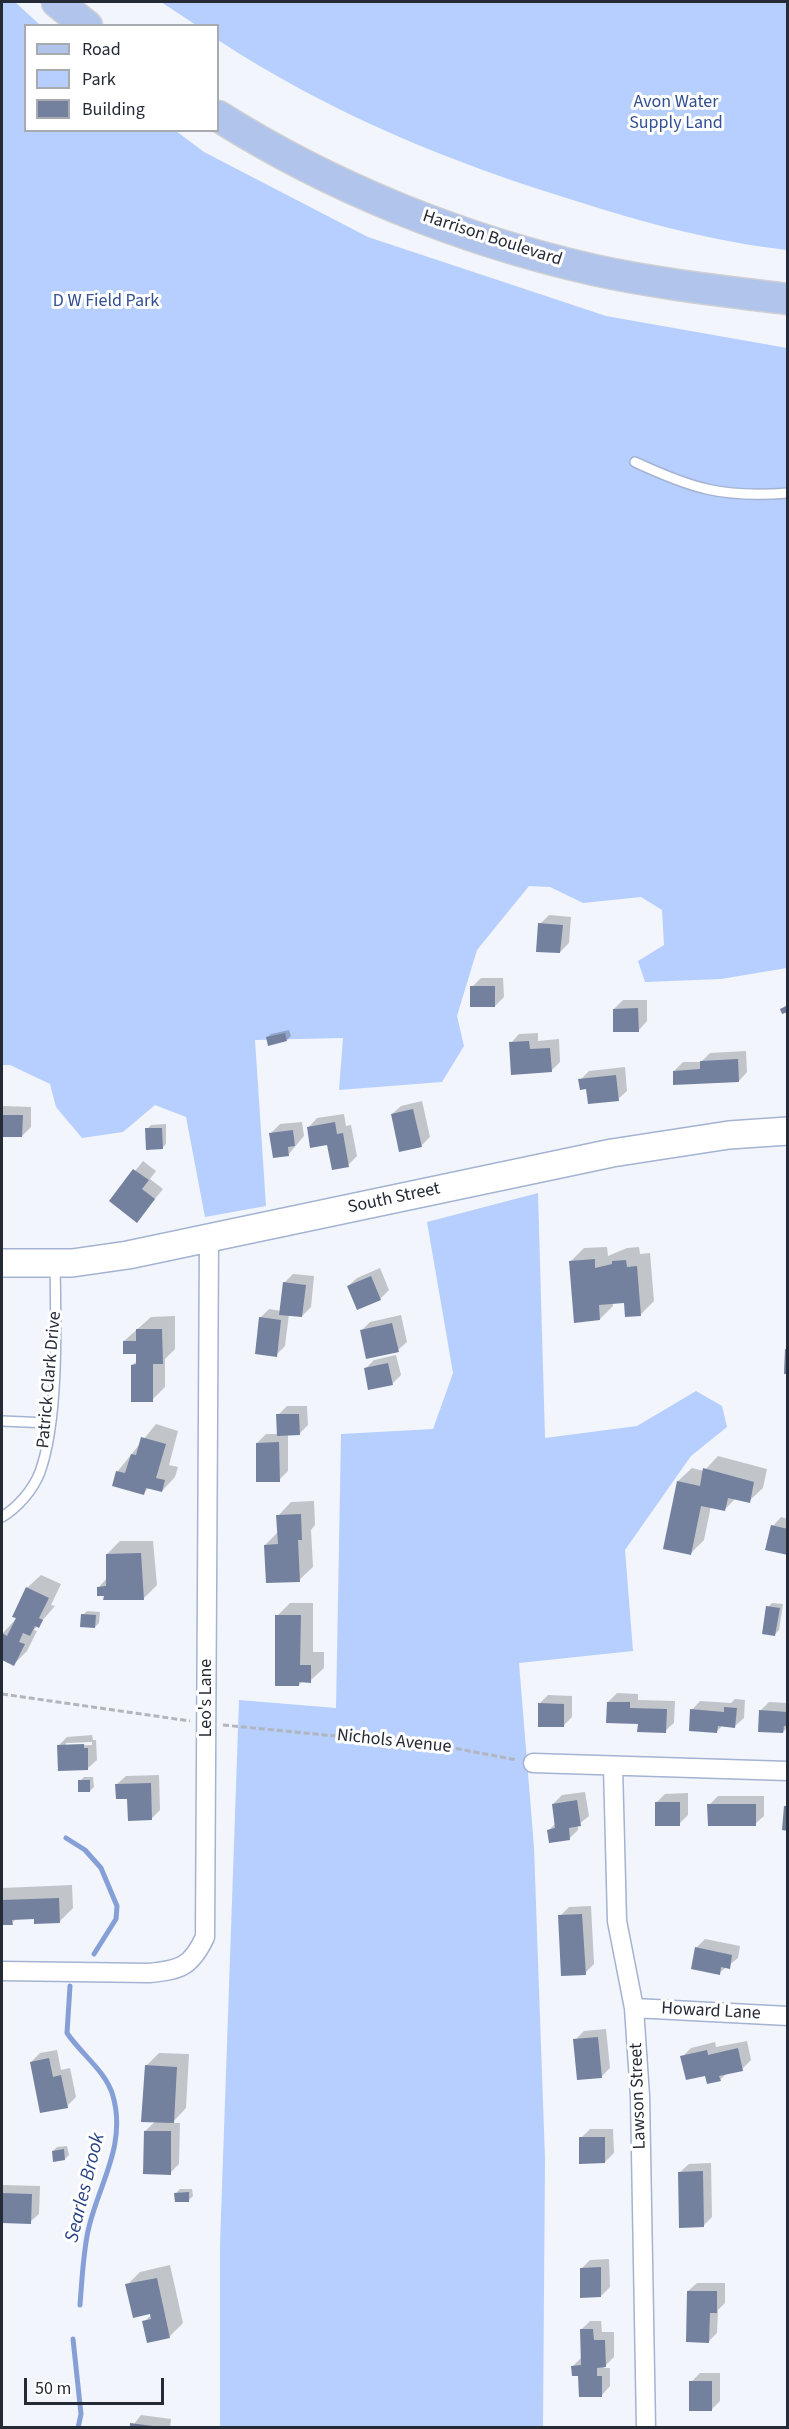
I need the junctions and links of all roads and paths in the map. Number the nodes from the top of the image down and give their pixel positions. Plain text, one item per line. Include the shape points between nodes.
1 (57, 2) edge
2 (84, 24) edge
3 (219, 117) edge
4 (788, 299) edge
5 (635, 462) dead end
6 (788, 493) edge
7 (788, 1131) edge
8 (209, 1239) junction
9 (2, 1263) edge
10 (55, 1264) junction
11 (2, 1421) edge
12 (49, 1423) junction
13 (2, 1516) edge
14 (2, 1694) edge
15 (207, 1724) junction
16 (532, 1763) joint
17 (613, 1766) junction
18 (788, 1771) edge
19 (2, 1971) edge
20 (634, 2008) junction
21 (788, 2016) edge
22 (646, 2427) edge

1 - 2 main road
3 - 4 main road, Harrison Boulevard via 349,187 476,237 595,270
5 - 6 lane via 711,492
7 - 8 street, South Street via 729,1135 612,1153
8 - 10 street, South Street via 105,1259
8 - 15 street, Leo's Lane
9 - 10 street, South Street
10 - 12 lane, Patrick Clark Drive via 56,1319
11 - 12 lane
12 - 13 lane, Patrick Clark Drive via 39,1473 22,1499
14 - 15 path, Nichols Avenue
15 - 16 path, Nichols Avenue via 448,1747
15 - 19 street, Leo's Lane via 206,1924 198,1953 187,1964 148,1973
16 - 17 street
17 - 18 street
17 - 20 street, Lawson Street via 617,1921
20 - 21 street, Howard Lane
20 - 22 street, Lawson Street via 640,2096

